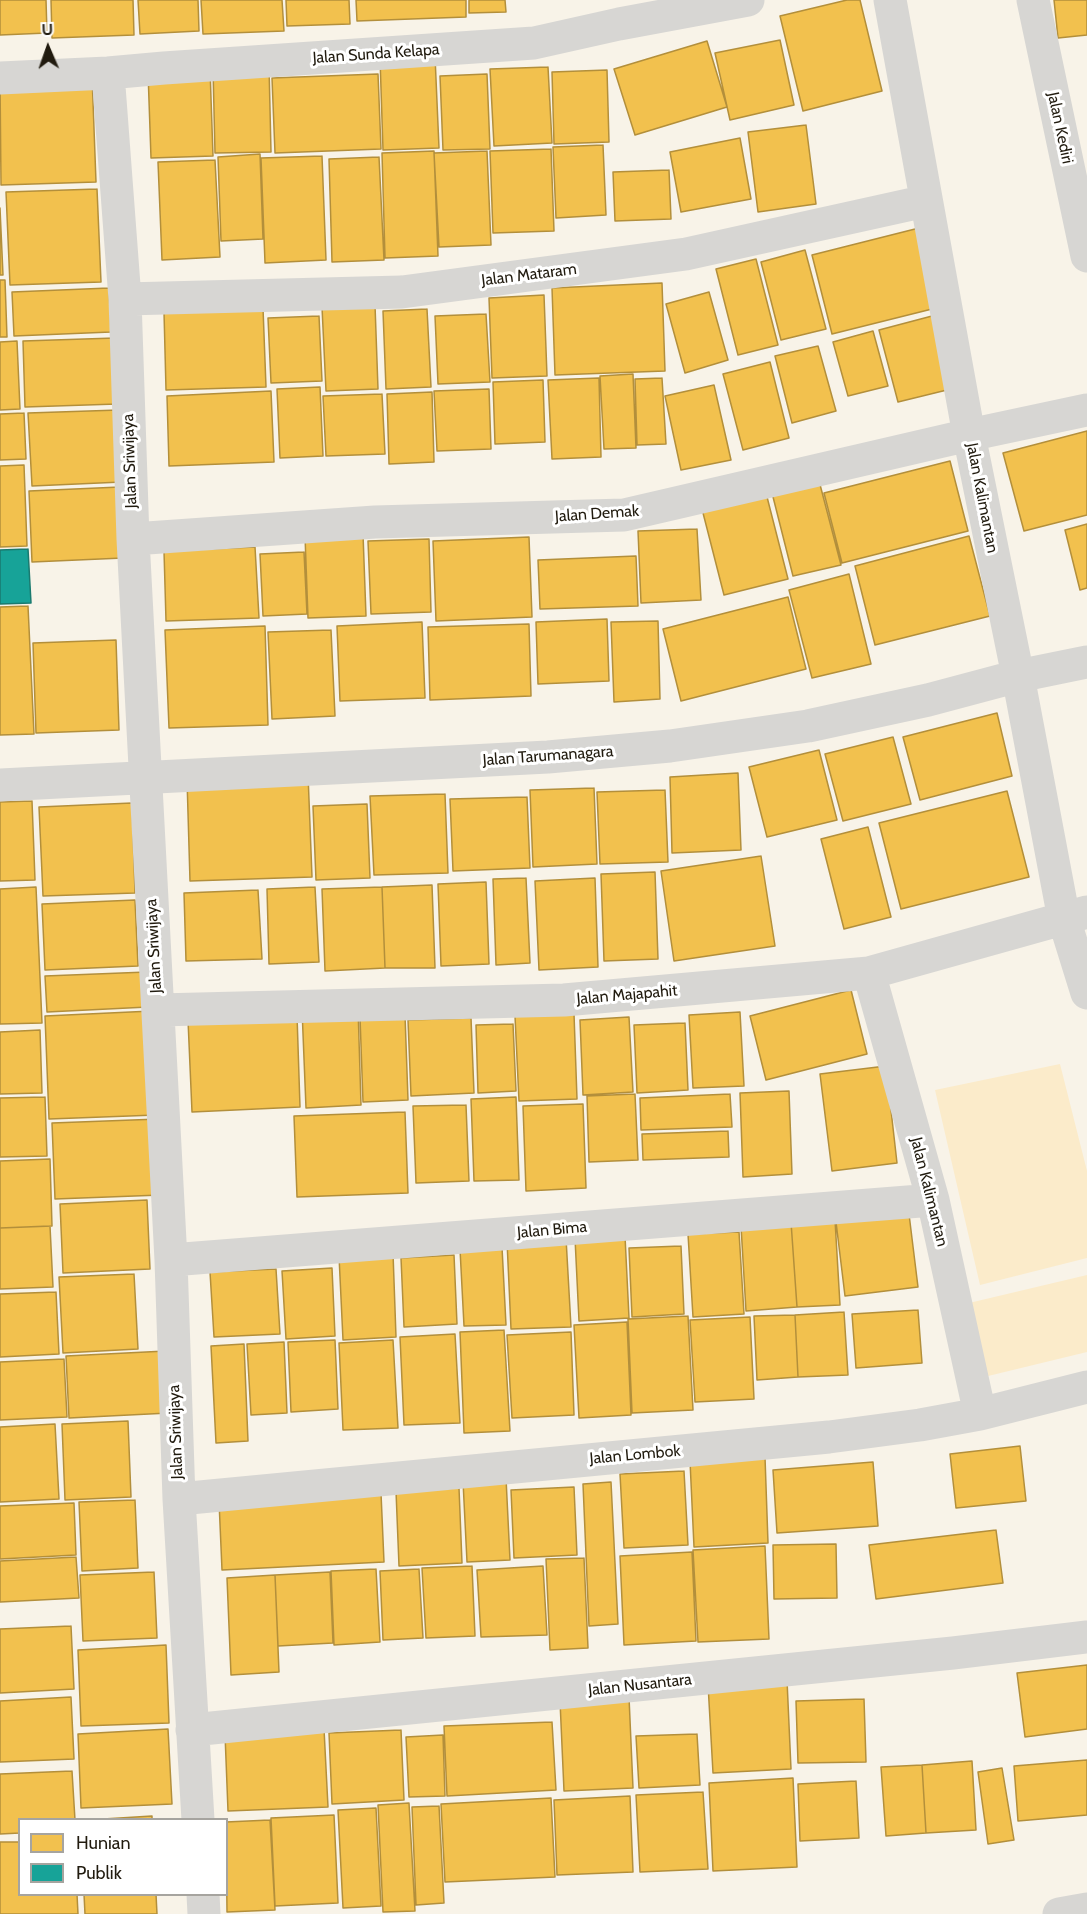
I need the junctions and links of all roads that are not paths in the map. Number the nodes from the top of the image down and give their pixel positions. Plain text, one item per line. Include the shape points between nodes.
1 (748, 0) edge
2 (890, 0) edge
3 (1033, 0) edge
4 (108, 73) junction
5 (0, 78) edge
6 (1078, 166) edge
7 (926, 201) junction
8 (1087, 256) edge
9 (125, 299) junction
10 (1087, 410) edge
11 (969, 435) junction
12 (133, 539) junction
13 (1087, 662) edge
14 (1018, 676) junction
15 (144, 778) junction
16 (0, 785) edge
17 (1075, 916) edge
18 (869, 973) junction
19 (1087, 993) edge
20 (158, 1010) junction
21 (933, 1200) junction
22 (171, 1260) junction
23 (1087, 1387) edge
24 (980, 1414) junction
25 (179, 1499) junction
26 (1087, 1637) edge
27 (192, 1730) junction
28 (198, 1818) edge
29 (203, 1896) edge
30 (204, 1914) edge

1 - 4 street, Jalan Sunda Kelapa via 534,43
2 - 7 street, Jalan Kalimantan
3 - 6 street, Jalan Kediri
4 - 5 street, Jalan Sunda Kelapa
4 - 9 street, Jalan Sriwijaya
6 - 8 street, Jalan Kediri
7 - 9 street, Jalan Mataram via 686,254 402,292
7 - 11 street, Jalan Kalimantan
9 - 12 street, Jalan Sriwijaya
10 - 11 street, Jalan Demak
11 - 12 street, Jalan Demak via 624,515 375,522
11 - 14 street, Jalan Kalimantan
12 - 15 street, Jalan Sriwijaya
13 - 14 street, Jalan Tarumanagara
14 - 15 street, Jalan Tarumanagara via 808,726 670,746 548,757
14 - 17 street, Jalan Kalimantan
15 - 16 street, Jalan Tarumanagara
15 - 20 street, Jalan Sriwijaya
17 - 18 street, Jalan Majapahit
17 - 19 street, Jalan Kalimantan
18 - 20 street, Jalan Majapahit via 564,1000
18 - 21 street, Jalan Kalimantan
20 - 22 street, Jalan Sriwijaya
21 - 22 street, Jalan Bima
21 - 24 street, Jalan Kalimantan
22 - 25 street, Jalan Sriwijaya
23 - 24 street, Jalan Lombok
24 - 25 street, Jalan Lombok via 829,1437
25 - 27 street, Jalan Sriwijaya
26 - 27 street, Jalan Nusantara
27 - 28 street, Jalan Sriwijaya
29 - 30 street

